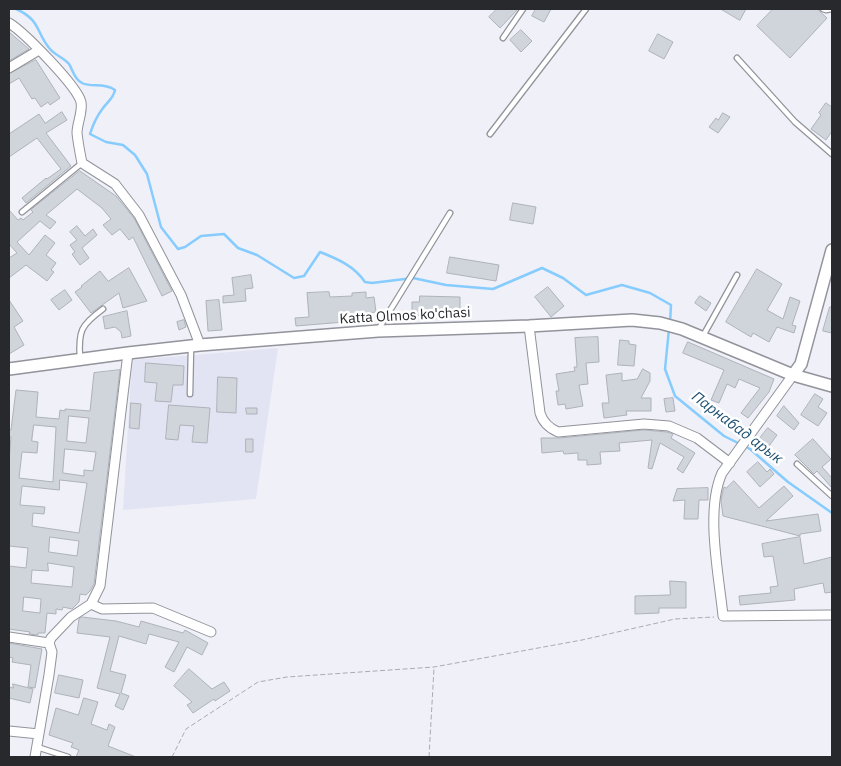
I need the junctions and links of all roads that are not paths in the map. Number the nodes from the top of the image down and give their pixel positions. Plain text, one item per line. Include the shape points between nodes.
1 (523, 9) edge
2 (586, 9) edge
3 (824, 9) edge
4 (832, 9) edge
5 (9, 23) edge
6 (503, 38) dead end
7 (39, 50) junction
8 (737, 58) dead end
9 (9, 68) edge
10 (490, 134) dead end
11 (832, 154) edge
12 (82, 163) junction
13 (22, 212) dead end
14 (450, 213) dead end
15 (832, 250) edge
16 (737, 275) dead end
17 (104, 309) dead end
18 (529, 326) junction
19 (378, 331) junction
20 (703, 337) junction
21 (195, 346) junction
22 (128, 353) junction
23 (80, 360) junction
24 (9, 369) edge
25 (793, 375) junction
26 (830, 388) edge
27 (190, 394) dead end
28 (730, 463) junction
29 (797, 464) dead end
30 (832, 496) edge
31 (91, 604) junction
32 (832, 615) edge
33 (211, 632) dead end
34 (9, 637) edge
35 (49, 643) junction
36 (9, 732) edge
37 (39, 734) junction
38 (37, 747) junction
39 (35, 757) edge
40 (68, 757) edge

1 - 6 lane
2 - 10 lane
3 - 4 lane
5 - 7 street
7 - 9 street
7 - 12 street via 79,95 82,104 77,131
8 - 11 lane via 795,122
12 - 13 lane
12 - 21 street via 115,184 139,215 181,296
14 - 19 lane
15 - 25 street via 801,364
16 - 20 lane
17 - 23 lane via 83,326 78,339
18 - 19 street, Katta Olmos ko'chasi
18 - 20 street, Katta Olmos ko'chasi via 632,320 660,323
18 - 28 street via 540,413 548,427 558,432 644,424 669,426 698,438
19 - 21 street, Katta Olmos ko'chasi
20 - 25 street, Katta Olmos ko'chasi
21 - 22 street, Katta Olmos ko'chasi
21 - 27 lane
22 - 23 street, Katta Olmos ko'chasi
22 - 31 street via 100,586
23 - 24 street, Katta Olmos ko'chasi
25 - 26 street, Katta Olmos ko'chasi
25 - 28 street
28 - 32 street via 719,480 714,502 722,616
29 - 30 lane
31 - 33 street via 102,609 153,608
31 - 35 street via 71,617
34 - 35 street
35 - 37 street via 52,652
36 - 37 street
37 - 38 street
38 - 39 street
38 - 40 lane

